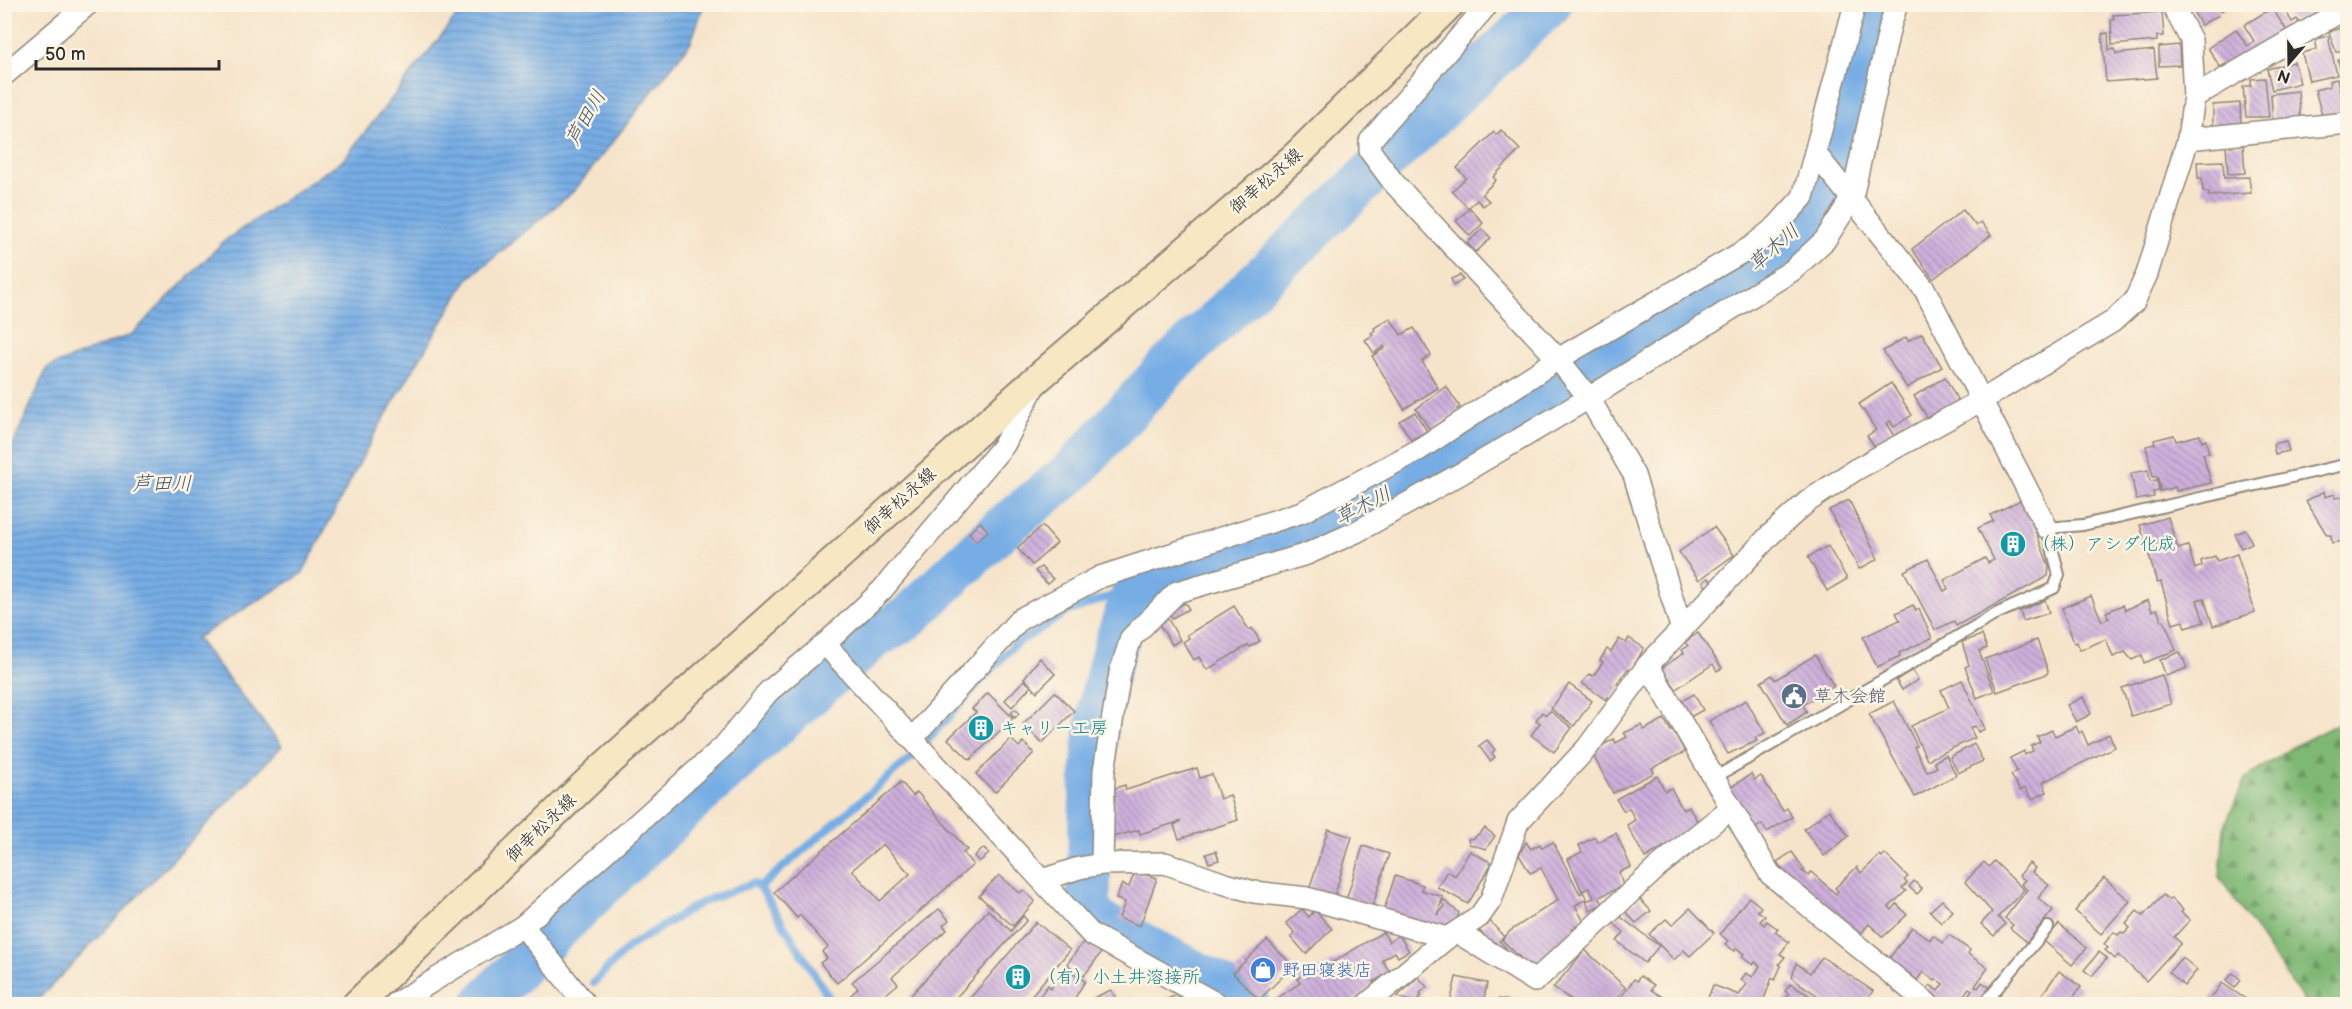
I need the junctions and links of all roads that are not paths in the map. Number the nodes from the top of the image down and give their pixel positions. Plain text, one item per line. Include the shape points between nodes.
1 (88, 4) edge
2 (1450, 4) edge
3 (1488, 4) edge
4 (1855, 4) edge
5 (1897, 4) edge
6 (2172, 4) edge
7 (2348, 8) edge
8 (4, 75) edge
9 (2194, 97) junction
10 (2348, 123) edge
11 (2188, 139) junction
12 (1820, 159) junction
13 (1849, 195) junction
14 (1561, 363) junction
15 (1039, 376) junction
16 (1586, 393) junction
17 (1982, 400) junction
18 (2348, 464) edge
19 (2047, 528) junction
20 (1682, 630) junction
21 (831, 651) junction
22 (1648, 665) junction
23 (918, 746) junction
24 (1714, 778) junction
25 (1731, 808) junction
26 (1092, 866) junction
27 (1042, 880) junction
28 (2048, 927) dead end
29 (527, 932) junction
30 (1452, 935) junction
31 (357, 1005) edge
32 (395, 1005) edge
33 (585, 1005) edge
34 (1217, 1005) edge
35 (1367, 1005) edge
36 (1928, 1005) edge
37 (1984, 1005) edge

1 - 8 street
2 - 15 main road, 御幸松永線 via 1298,154
3 - 14 street via 1370,141 1370,151
4 - 12 street
5 - 13 street
6 - 9 street via 2191,40
7 - 9 street
9 - 11 street
10 - 11 street
11 - 17 street via 2147,274 2133,302 2112,322
12 - 13 street
12 - 14 street via 1803,197 1751,247
13 - 16 street via 1825,240 1793,270
13 - 17 street via 1925,290
14 - 16 street
14 - 23 street via 1417,451 1302,512 1100,577 1020,619
15 - 21 street via 1004,445
15 - 31 main road, 御幸松永線 via 599,771
16 - 20 street via 1634,475
16 - 26 street via 1356,532 1307,554 1177,592 1131,638 1120,673
17 - 19 street
17 - 20 street via 1855,470 1806,502
18 - 19 lane via 2082,525
19 - 24 lane via 2059,575 2054,588 1998,614
20 - 22 street
21 - 23 street
21 - 29 street via 768,692 724,746
22 - 24 street
22 - 30 street via 1587,748 1518,822 1491,900 1479,917
23 - 27 street
24 - 25 street
25 - 30 street via 1659,866 1535,981
25 - 36 street via 1770,874
26 - 27 street
26 - 30 street via 1165,863 1254,892 1307,898
27 - 34 street via 1091,934
28 - 37 lane
29 - 32 street
29 - 33 street
30 - 35 street

